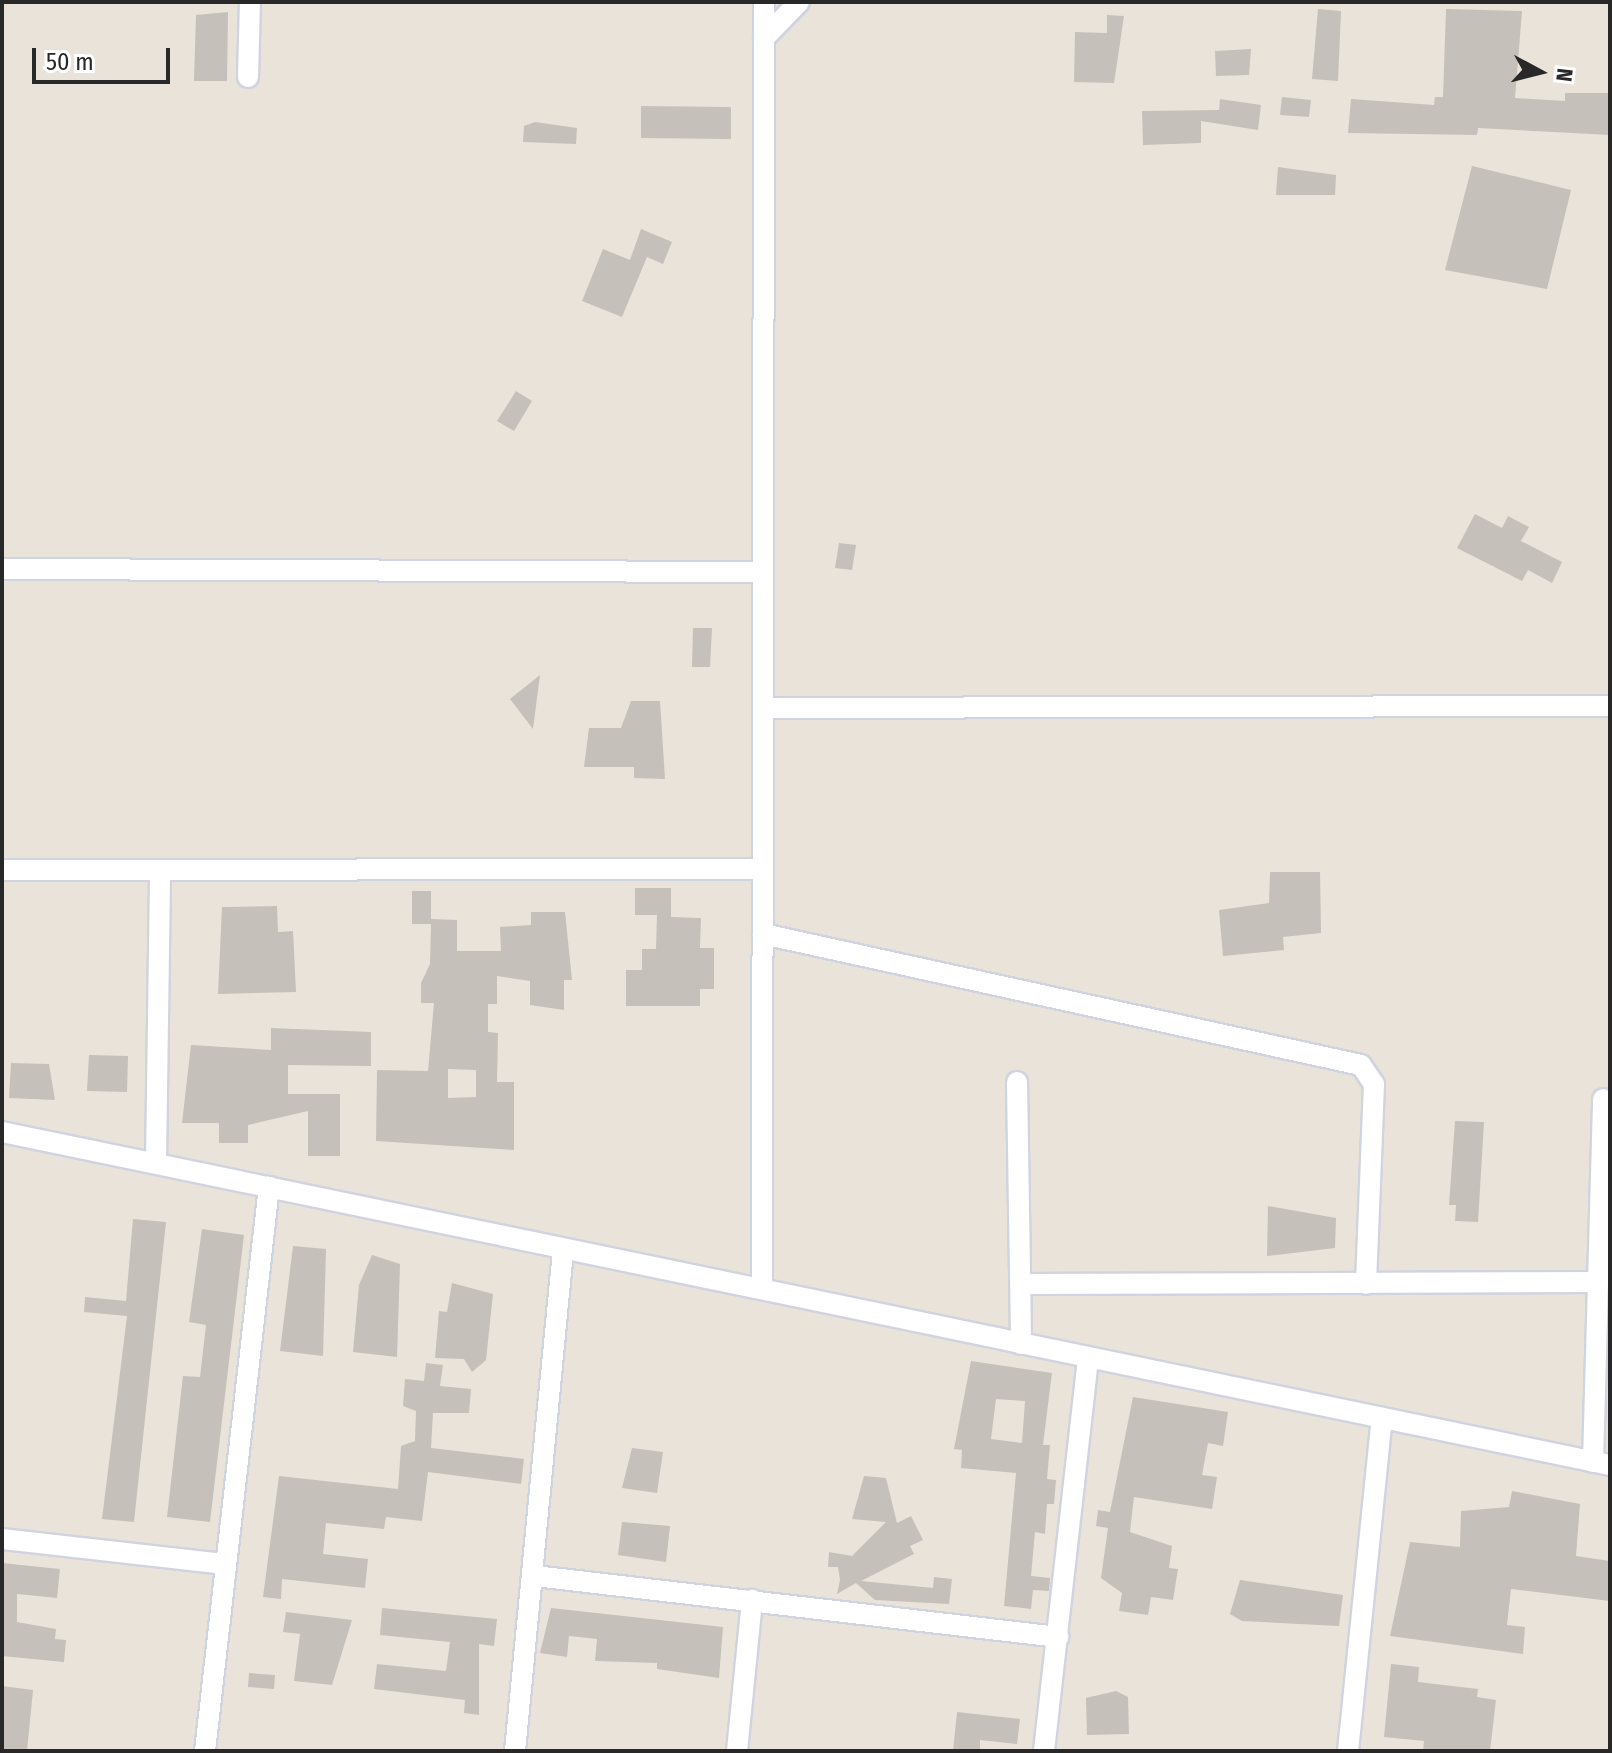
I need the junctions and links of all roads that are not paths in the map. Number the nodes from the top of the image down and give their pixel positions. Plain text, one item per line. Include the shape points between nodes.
1 (250, 2) edge
2 (764, 2) edge
3 (799, 2) edge
4 (764, 38) junction
5 (248, 77) dead end
6 (2, 569) edge
7 (763, 572) junction
8 (1610, 706) edge
9 (763, 708) junction
10 (763, 869) junction
11 (2, 870) edge
12 (160, 870) junction
13 (763, 934) junction
14 (1017, 1082) dead end
15 (1603, 1099) dead end
16 (2, 1132) edge
17 (156, 1163) junction
18 (269, 1187) junction
19 (563, 1251) junction
20 (1598, 1282) junction
21 (1023, 1284) junction
22 (1366, 1284) junction
23 (762, 1289) junction
24 (1021, 1344) junction
25 (1088, 1357) junction
26 (1382, 1418) junction
27 (1602, 1464) edge
28 (2, 1539) edge
29 (225, 1564) junction
30 (535, 1576) junction
31 (752, 1600) junction
32 (1058, 1637) junction
33 (205, 1751) edge
34 (515, 1751) edge
35 (737, 1751) edge
36 (1044, 1751) edge
37 (1348, 1751) edge

1 - 5 street
2 - 4 street
3 - 4 street
4 - 7 street
6 - 7 street
7 - 9 street
8 - 9 street
9 - 10 street
10 - 12 street
10 - 13 street
11 - 12 street
12 - 17 street
13 - 22 street via 1361,1065 1374,1084
13 - 23 street
14 - 21 street
15 - 20 street
16 - 17 street
17 - 18 street
18 - 19 street
18 - 29 street
19 - 23 street
19 - 30 street
20 - 22 street
20 - 27 street
21 - 22 street
21 - 24 street
23 - 24 street
24 - 25 street
25 - 26 street
25 - 32 street
26 - 27 street
26 - 37 street
28 - 29 street
29 - 33 street
30 - 31 street
30 - 34 street
31 - 32 street
31 - 35 street
32 - 36 street

